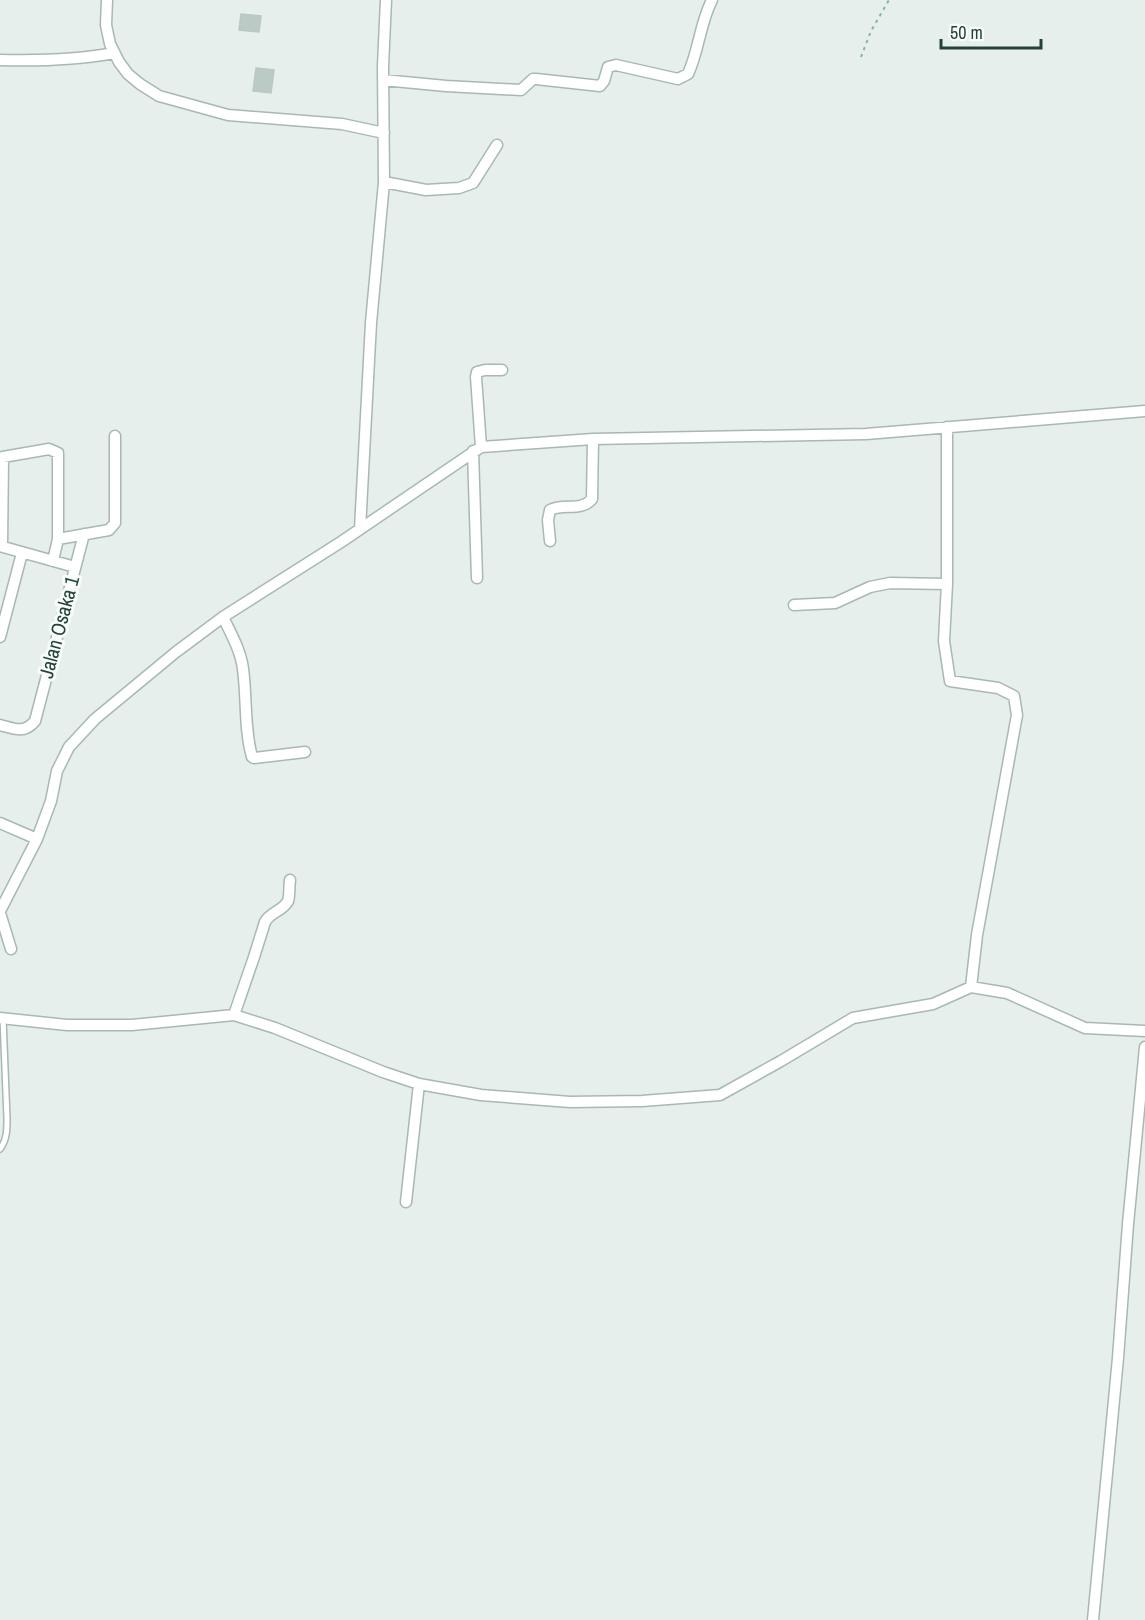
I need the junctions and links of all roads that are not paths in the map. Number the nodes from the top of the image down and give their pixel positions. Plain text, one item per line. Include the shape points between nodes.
1 (107, 0) edge
2 (386, 0) edge
3 (712, 0) edge
4 (114, 53) junction
5 (0, 60) edge
6 (383, 80) junction
7 (384, 133) junction
8 (497, 145) dead end
9 (384, 182) junction
10 (502, 370) dead end
11 (1145, 411) edge
12 (947, 427) junction
13 (115, 436) dead end
14 (593, 439) junction
15 (477, 449) junction
16 (360, 529) junction
17 (84, 534) junction
18 (58, 539) junction
19 (550, 541) dead end
20 (1, 546) edge
21 (22, 553) junction
22 (53, 561) junction
23 (75, 567) junction
24 (477, 578) dead end
25 (947, 584) junction
26 (794, 605) dead end
27 (224, 617) junction
28 (0, 637) edge
29 (0, 725) edge
30 (305, 752) dead end
31 (0, 823) edge
32 (37, 839) junction
33 (290, 880) dead end
34 (0, 912) edge
35 (12, 949) dead end
36 (971, 987) junction
37 (234, 1015) junction
38 (1, 1018) edge
39 (1145, 1031) edge
40 (1145, 1047) edge
41 (419, 1084) junction
42 (0, 1149) edge
43 (406, 1202) dead end
44 (1093, 1620) edge

1 - 4 street via 106,25
2 - 6 street
3 - 6 street via 693,64 688,74 678,78 611,65 600,86 537,78 521,90
4 - 5 street
4 - 7 street via 128,74 159,96 228,116 342,123
6 - 7 street
7 - 9 street
8 - 9 street via 473,183 459,188 426,190
9 - 16 street via 371,322
10 - 15 street via 477,372
11 - 12 street
12 - 14 street via 866,434
12 - 25 street
13 - 17 street via 115,523 110,530
14 - 15 street
14 - 19 street via 592,499 584,506 550,510
15 - 16 street
15 - 24 street
16 - 27 street
17 - 18 street
17 - 23 street, Jalan Osaka 1
18 - 20 street via 58,453 49,449 3,457
18 - 22 street
20 - 21 street
21 - 22 street
21 - 28 street
22 - 23 street
23 - 29 street, Jalan Osaka 1 via 35,720 29,728 19,730
25 - 26 street via 890,583 870,586 835,603
25 - 36 street via 944,641 950,681 998,688 1014,696 1017,715
27 - 30 street via 243,668 252,757
27 - 32 street via 95,719 69,747 57,771
31 - 32 street
32 - 34 street
33 - 37 street via 289,899 265,922
34 - 35 street
36 - 39 street via 1007,993 1085,1028
36 - 41 street via 933,1004 854,1018 720,1095 570,1102 481,1095
37 - 38 street via 132,1025 67,1025
37 - 41 street
38 - 42 lane via 7,1119
40 - 44 street
41 - 43 street

